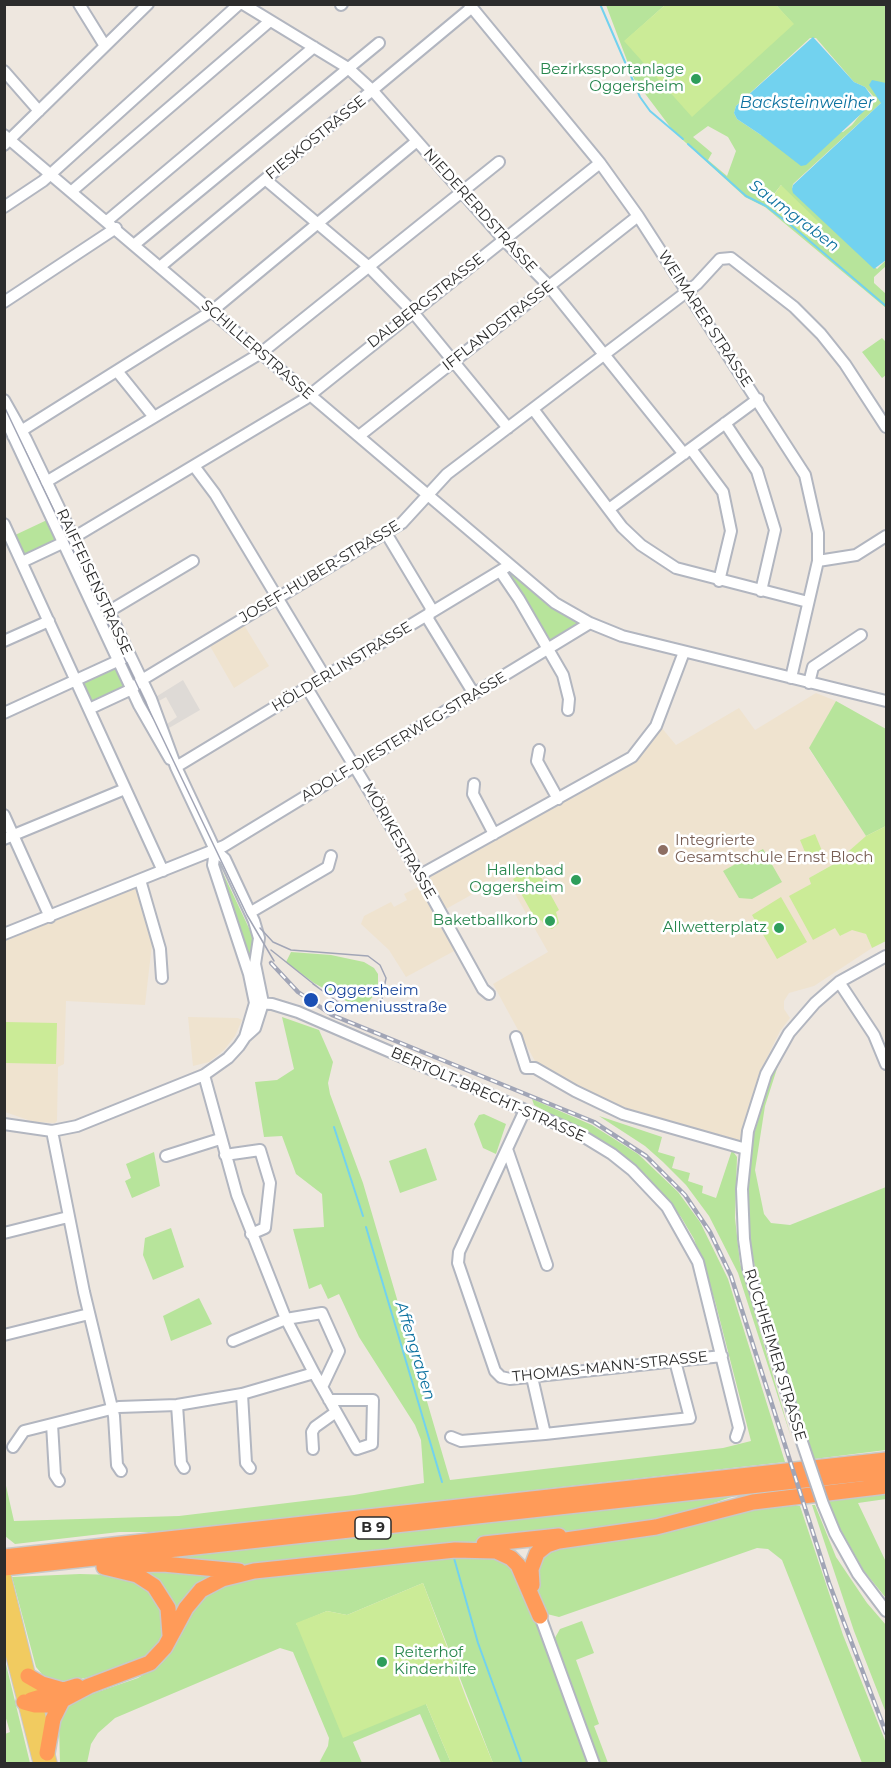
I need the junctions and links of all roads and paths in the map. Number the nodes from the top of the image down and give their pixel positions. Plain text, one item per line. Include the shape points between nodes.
1 (148, 4) edge
2 (79, 5) edge
3 (246, 6) edge
4 (470, 6) edge
5 (270, 21) junction
6 (379, 43) dead end
7 (105, 46) junction
8 (314, 47) junction
9 (348, 68) junction
10 (4, 71) edge
11 (373, 92) junction
12 (39, 111) junction
13 (7, 140) edge
14 (417, 141) junction
15 (499, 162) dead end
16 (600, 163) junction
17 (53, 171) junction
18 (266, 180) junction
19 (74, 189) junction
20 (462, 192) junction
21 (4, 207) edge
22 (638, 216) junction
23 (112, 222) junction
24 (318, 224) junction
25 (504, 240) junction
26 (135, 244) junction
27 (161, 266) junction
28 (369, 267) junction
29 (549, 286) junction
30 (686, 292) junction
31 (4, 302) edge
32 (212, 311) junction
33 (412, 311) junction
34 (261, 352) junction
35 (605, 355) junction
36 (454, 360) junction
37 (117, 371) junction
38 (310, 394) junction
39 (758, 399) junction
40 (5, 402) edge
41 (532, 409) junction
42 (4, 416) edge
43 (154, 417) junction
44 (726, 423) junction
45 (886, 427) edge
46 (508, 428) junction
47 (17, 433) junction
48 (359, 436) junction
49 (687, 451) junction
50 (194, 466) junction
51 (46, 482) junction
52 (427, 496) junction
53 (609, 509) junction
54 (4, 524) edge
55 (386, 533) junction
56 (886, 536) edge
57 (7, 537) edge
58 (68, 541) junction
59 (193, 561) dead end
60 (818, 561) junction
61 (22, 562) junction
62 (504, 568) junction
63 (719, 581) junction
64 (761, 591) junction
65 (277, 598) junction
66 (808, 602) junction
67 (430, 614) junction
68 (103, 615) junction
69 (49, 621) junction
70 (590, 623) junction
71 (861, 635) dead end
72 (4, 641) edge
73 (548, 649) junction
74 (684, 652) junction
75 (123, 658) junction
76 (325, 677) junction
77 (791, 678) junction
78 (76, 680) junction
79 (141, 681) junction
80 (809, 683) junction
81 (308, 688) junction
82 (132, 689) junction
83 (474, 694) junction
84 (886, 701) edge
85 (89, 709) junction
86 (568, 710) dead end
87 (4, 713) edge
88 (539, 750) dead end
89 (174, 762) junction
90 (355, 766) junction
91 (474, 784) dead end
92 (125, 789) junction
93 (558, 799) junction
94 (4, 815) edge
95 (494, 834) junction
96 (9, 837) edge
97 (215, 850) junction
98 (331, 856) dead end
99 (163, 871) junction
100 (420, 875) junction
101 (140, 880) junction
102 (250, 912) junction
103 (50, 917) junction
104 (4, 934) edge
105 (886, 956) edge
106 (162, 978) dead end
107 (839, 982) junction
108 (489, 994) dead end
109 (259, 1003) junction
110 (516, 1037) dead end
111 (886, 1064) edge
112 (204, 1075) junction
113 (525, 1110) junction
114 (4, 1125) edge
115 (52, 1131) junction
116 (220, 1139) junction
117 (507, 1149) junction
118 (746, 1149) junction
119 (225, 1155) junction
120 (166, 1156) dead end
121 (68, 1217) junction
122 (4, 1233) edge
123 (251, 1234) junction
124 (547, 1265) dead end
125 (89, 1314) junction
126 (286, 1319) junction
127 (4, 1335) edge
128 (233, 1341) dead end
129 (722, 1356) junction
130 (675, 1361) junction
131 (314, 1373) junction
132 (532, 1377) junction
133 (322, 1387) junction
134 (242, 1394) junction
135 (329, 1400) junction
136 (177, 1405) junction
137 (111, 1410) junction
138 (336, 1412) junction
139 (52, 1424) junction
140 (545, 1434) junction
141 (451, 1437) dead end
142 (736, 1437) dead end
143 (12, 1447) dead end
144 (313, 1449) dead end
145 (886, 1460) edge
146 (184, 1468) dead end
147 (250, 1468) dead end
148 (121, 1471) dead end
149 (886, 1471) edge
150 (59, 1480) dead end
151 (790, 1482) junction
152 (886, 1486) edge
153 (694, 1518) junction
154 (578, 1536) junction
155 (455, 1550) junction
156 (4, 1557) edge
157 (26, 1566) junction
158 (104, 1567) junction
159 (4, 1569) edge
160 (254, 1571) junction
161 (4, 1577) edge
162 (534, 1597) junction
163 (886, 1611) edge
164 (540, 1616) joint
165 (4, 1620) edge
166 (170, 1637) junction
167 (28, 1676) junction
168 (62, 1696) junction
169 (31, 1702) junction
170 (46, 1760) edge
171 (594, 1764) edge

1 - 7 street
2 - 7 street
3 - 5 street, NIEDERERDSTRASSE
3 - 17 street
4 - 11 street, FIESKOSTRASSE
4 - 16 street, WEIMARER STRASSE
5 - 8 street, NIEDERERDSTRASSE
5 - 19 street
6 - 9 street
7 - 12 street
8 - 9 street, NIEDERERDSTRASSE
8 - 23 street
9 - 11 street, NIEDERERDSTRASSE
9 - 26 street
10 - 12 street
11 - 14 street, NIEDERERDSTRASSE
11 - 18 street, FIESKOSTRASSE
12 - 13 street
13 - 17 street, SCHILLERSTRASSE
14 - 20 street, NIEDERERDSTRASSE
14 - 24 street
15 - 20 street
16 - 22 street, WEIMARER STRASSE
16 - 25 street, DALBERGSTRASSE
17 - 19 street, SCHILLERSTRASSE
17 - 21 street
18 - 24 street
18 - 27 street, FIESKOSTRASSE
19 - 23 street, SCHILLERSTRASSE
20 - 25 street, NIEDERERDSTRASSE
20 - 28 street
22 - 29 street, IFFLANDSTRASSE
22 - 30 street, WEIMARER STRASSE
23 - 26 street, SCHILLERSTRASSE
23 - 31 street
24 - 28 street
24 - 32 street
25 - 29 street, NIEDERERDSTRASSE
25 - 33 street, DALBERGSTRASSE
26 - 27 street, SCHILLERSTRASSE
27 - 32 street, SCHILLERSTRASSE
28 - 33 street
28 - 34 street
29 - 35 street, NIEDERERDSTRASSE
29 - 36 street, IFFLANDSTRASSE
30 - 35 street, JOSEF-HUBER-STRASSE
30 - 39 street, WEIMARER STRASSE
30 - 45 street, JOSEF-HUBER-STRASSE via 720,259 731,258 794,307 821,334
32 - 34 street, SCHILLERSTRASSE
32 - 37 street
33 - 36 street
33 - 38 street, DALBERGSTRASSE
34 - 38 street, SCHILLERSTRASSE
34 - 43 street
35 - 41 street, JOSEF-HUBER-STRASSE
35 - 49 street, NIEDERERDSTRASSE
36 - 46 street
36 - 48 street, IFFLANDSTRASSE
37 - 43 street
37 - 47 street
38 - 48 street, SCHILLERSTRASSE
38 - 50 street, DALBERGSTRASSE
39 - 44 street
39 - 60 street, WEIMARER STRASSE via 805,475 818,533
40 - 47 street, RAIFFEISENSTRASSE
41 - 46 street, JOSEF-HUBER-STRASSE
41 - 53 street
42 - 47 street, RAIFFEISENSTRASSE
43 - 51 street
44 - 49 street
44 - 64 street via 758,471 775,530
46 - 52 street, JOSEF-HUBER-STRASSE via 447,474
47 - 51 street, RAIFFEISENSTRASSE
47 - 58 street, RAIFFEISENSTRASSE
48 - 52 street, SCHILLERSTRASSE
49 - 53 street
49 - 63 street, NIEDERERDSTRASSE via 723,492 731,531
50 - 58 street, DALBERGSTRASSE
50 - 65 street
51 - 58 street, RAIFFEISENSTRASSE
52 - 55 street, JOSEF-HUBER-STRASSE via 402,523
52 - 62 street, SCHILLERSTRASSE
53 - 63 street via 641,545 676,568
54 - 57 street
55 - 65 street, JOSEF-HUBER-STRASSE
55 - 67 street via 431,608
56 - 60 street via 856,555
57 - 61 street
58 - 61 street, DALBERGSTRASSE
58 - 68 street, RAIFFEISENSTRASSE
59 - 68 street
60 - 66 street, WEIMARER STRASSE
61 - 69 street
62 - 67 street, HÖLDERLINSTRASSE
62 - 70 street
62 - 73 street
63 - 64 street
64 - 66 street
65 - 76 street
65 - 79 street, JOSEF-HUBER-STRASSE
66 - 77 street, WEIMARER STRASSE
67 - 76 street, HÖLDERLINSTRASSE
67 - 83 street via 428,619
68 - 75 street, RAIFFEISENSTRASSE
69 - 72 street
69 - 78 street
70 - 73 street, ADOLF-DIESTERWEG-STRASSE
70 - 74 street
71 - 80 street via 813,667
73 - 83 street, ADOLF-DIESTERWEG-STRASSE
73 - 86 street via 563,675
74 - 77 street
74 - 93 street via 656,726 632,757
75 - 78 street
75 - 79 street, RAIFFEISENSTRASSE
75 - 82 street, RAIFFEISENSTRASSE
76 - 81 street, HÖLDERLINSTRASSE
77 - 80 street
78 - 85 street
78 - 87 street
79 - 82 street, JOSEF-HUBER-STRASSE
79 - 89 street, RAIFFEISENSTRASSE
80 - 84 street
81 - 89 street, HÖLDERLINSTRASSE
81 - 90 street, MÖRIKESTRASSE
82 - 85 street, JOSEF-HUBER-STRASSE
82 - 89 street, RAIFFEISENSTRASSE
83 - 90 street, ADOLF-DIESTERWEG-STRASSE
85 - 92 street
88 - 93 street via 537,761
89 - 97 street, RAIFFEISENSTRASSE
90 - 97 street, ADOLF-DIESTERWEG-STRASSE
90 - 100 street, MÖRIKESTRASSE
91 - 95 street via 472,794
92 - 96 street
92 - 99 street
93 - 95 street
94 - 96 street
95 - 100 street
96 - 103 street
97 - 99 street, ADOLF-DIESTERWEG-STRASSE
97 - 102 street, RAIFFEISENSTRASSE via 225,859
97 - 109 street via 213,865
98 - 102 street via 328,867
99 - 101 street, ADOLF-DIESTERWEG-STRASSE
100 - 108 street, MÖRIKESTRASSE
101 - 103 street, ADOLF-DIESTERWEG-STRASSE
101 - 106 street via 160,949
102 - 109 street, RAIFFEISENSTRASSE via 259,938 255,964
103 - 104 street, ADOLF-DIESTERWEG-STRASSE
105 - 107 street, RUCHHEIMER STRASSE
107 - 111 street via 874,1035
107 - 118 street, RUCHHEIMER STRASSE via 801,1018 777,1051 754,1109
109 - 112 street via 255,1028 228,1058
109 - 113 street, BERTOLT-BRECHT-STRASSE via 298,1011
110 - 118 street via 526,1068 535,1068 624,1114
112 - 115 street via 77,1126
112 - 116 street
113 - 117 street, THOMAS-MANN-STRASSE
113 - 129 street, BERTOLT-BRECHT-STRASSE via 576,1132 612,1154 667,1207 698,1262
114 - 115 street
115 - 121 street
116 - 119 street
116 - 120 street
117 - 124 street
117 - 132 street, THOMAS-MANN-STRASSE via 459,1252 458,1263 495,1371 510,1379
118 - 163 street, RUCHHEIMER STRASSE, bridge via 742,1212 748,1268 823,1504 858,1574
119 - 123 street
119 - 123 street via 260,1150 270,1183 265,1228
121 - 122 street
121 - 125 street
123 - 126 street
125 - 127 street
125 - 137 street
126 - 128 street
126 - 131 street
126 - 133 street via 321,1313 339,1351
129 - 130 street, THOMAS-MANN-STRASSE
129 - 142 street, BERTOLT-BRECHT-STRASSE via 739,1428
130 - 132 street, THOMAS-MANN-STRASSE
130 - 140 street via 690,1418
131 - 133 street
131 - 134 street
132 - 140 street
133 - 135 street
134 - 136 street
134 - 147 street via 246,1463
135 - 138 street
135 - 138 street via 373,1400 372,1444 357,1449
136 - 137 street
136 - 146 street via 180,1462
137 - 139 street
137 - 148 street via 117,1466
138 - 144 street via 315,1427
139 - 143 street via 24,1431
139 - 150 street via 55,1475
140 - 141 street via 461,1441
145 - 156 highway, B 9
149 - 151 highway, B 9
151 - 153 highway, B 9 via 775,1490 723,1503
151 - 157 highway, B 9
152 - 153 highway via 753,1502
153 - 154 highway, B 9 via 656,1527
154 - 155 highway, B 9
154 - 162 highway via 547,1545 537,1553 531,1569
155 - 160 highway, B 9
155 - 162 highway via 484,1549 512,1558 524,1573
157 - 158 highway via 45,1572
157 - 159 highway, B 9
158 - 160 highway via 163,1564
158 - 166 highway via 137,1575 154,1586 168,1608
160 - 166 highway, B 9 via 222,1579 201,1590 190,1601
161 - 167 main road
162 - 164 highway
164 - 171 street
165 - 169 main road
166 - 168 highway, B 9 via 150,1663
167 - 168 highway
167 - 169 main road
168 - 169 highway
168 - 170 highway via 52,1719
169 - 170 main road

